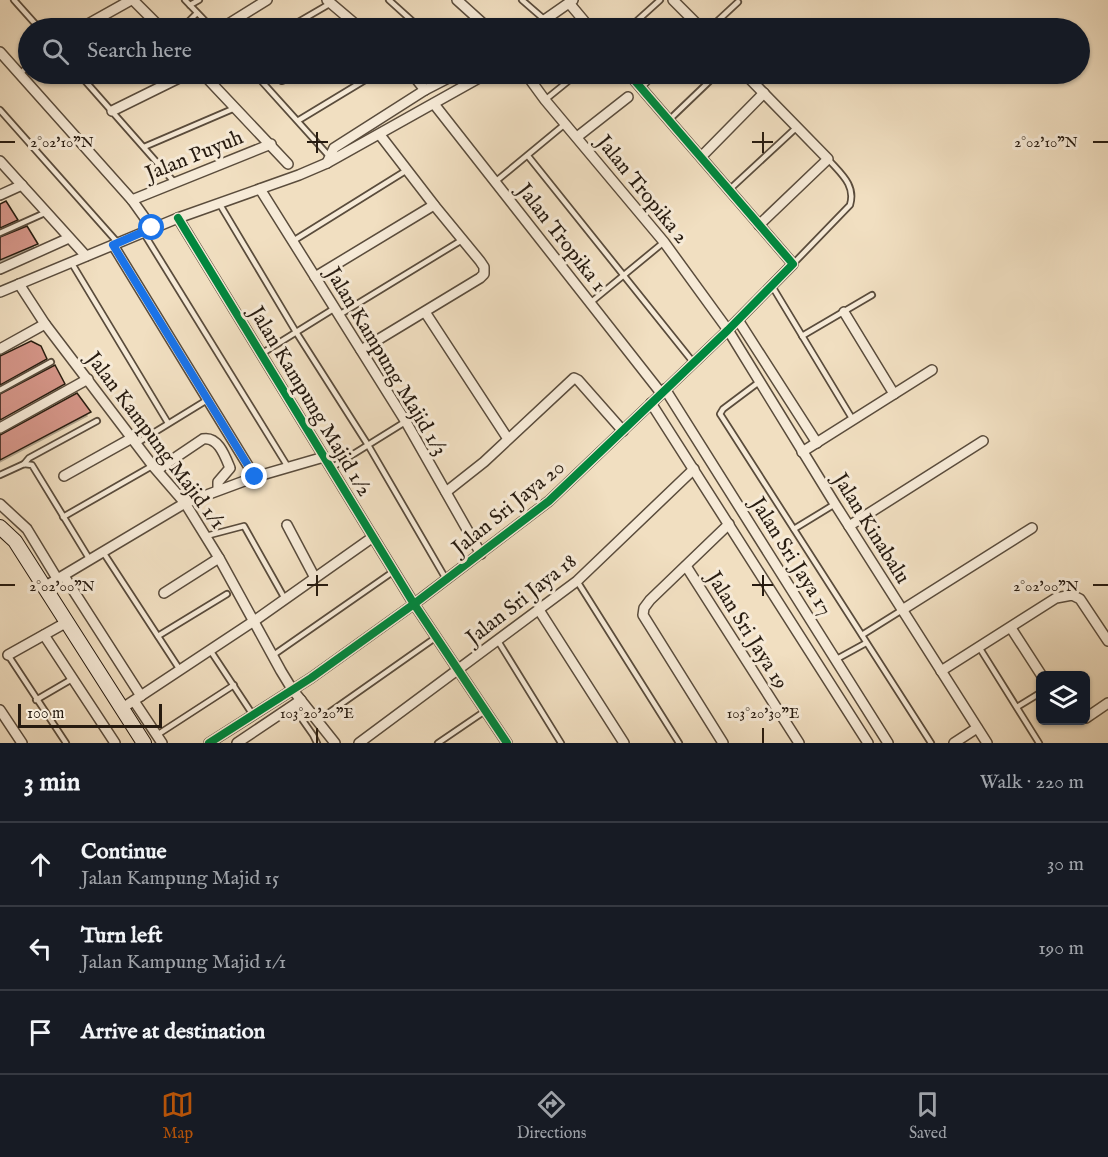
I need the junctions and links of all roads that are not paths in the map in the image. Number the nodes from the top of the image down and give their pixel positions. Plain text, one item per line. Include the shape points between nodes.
1 (14, 0) edge
2 (132, 0) edge
3 (185, 0) edge
4 (199, 0) edge
5 (267, 0) edge
6 (389, 0) edge
7 (457, 0) edge
8 (522, 0) edge
9 (660, 0) edge
10 (673, 0) edge
11 (571, 2) edge
12 (738, 2) dead end
13 (334, 3) edge
14 (190, 5) junction
15 (197, 13) junction
16 (30, 18) edge
17 (99, 18) edge
18 (151, 18) edge
19 (192, 18) edge
20 (202, 18) edge
21 (238, 18) edge
22 (306, 18) edge
23 (350, 18) edge
24 (409, 18) edge
25 (477, 18) edge
26 (543, 18) edge
27 (550, 18) edge
28 (583, 18) edge
29 (640, 18) edge
30 (690, 18) edge
31 (721, 18) edge
32 (0, 52) edge
33 (18, 72) edge
34 (29, 84) edge
35 (88, 84) edge
36 (167, 84) edge
37 (213, 84) edge
38 (265, 84) edge
39 (358, 84) edge
40 (420, 84) edge
41 (437, 84) edge
42 (469, 84) edge
43 (533, 84) edge
44 (565, 84) edge
45 (707, 84) edge
46 (755, 84) edge
47 (640, 86) edge
48 (425, 90) junction
49 (764, 93) junction
50 (628, 97) dead end
51 (545, 100) junction
52 (434, 104) junction
53 (237, 108) junction
54 (0, 110) edge
55 (112, 111) junction
56 (299, 120) junction
57 (669, 120) junction
58 (566, 124) junction
59 (797, 127) junction
60 (380, 135) junction
61 (577, 137) junction
62 (271, 144) junction
63 (144, 147) junction
64 (528, 156) junction
65 (700, 157) junction
66 (828, 159) junction
67 (328, 160) junction
68 (0, 161) edge
69 (288, 164) dead end
70 (407, 170) junction
71 (495, 182) junction
72 (175, 183) junction
73 (22, 185) junction
74 (260, 189) junction
75 (729, 190) junction
76 (1, 195) edge
77 (132, 200) junction
78 (219, 203) junction
79 (434, 206) junction
80 (46, 212) junction
81 (178, 218) junction
82 (759, 225) junction
83 (148, 230) junction
84 (0, 233) edge
85 (69, 238) junction
86 (463, 240) junction
87 (293, 242) junction
88 (664, 242) junction
89 (115, 244) junction
90 (86, 256) junction
91 (71, 262) junction
92 (793, 264) junction
93 (0, 269) edge
94 (622, 276) junction
95 (315, 277) junction
96 (19, 284) junction
97 (771, 284) junction
98 (0, 292) edge
99 (872, 295) dead end
100 (590, 303) junction
101 (337, 311) junction
102 (425, 312) junction
103 (844, 312) junction
104 (738, 320) junction
105 (45, 324) junction
106 (728, 330) junction
107 (296, 332) junction
108 (802, 336) junction
109 (0, 349) edge
110 (361, 350) junction
111 (261, 354) junction
112 (51, 362) dead end
113 (693, 363) junction
114 (932, 370) dead end
115 (88, 379) junction
116 (759, 382) junction
117 (0, 390) edge
118 (663, 391) junction
119 (894, 394) junction
120 (207, 400) junction
121 (651, 403) junction
122 (853, 420) junction
123 (97, 421) dead end
124 (406, 422) junction
125 (168, 423) junction
126 (0, 428) edge
127 (623, 431) junction
128 (508, 440) junction
129 (134, 441) junction
130 (983, 441) dead end
131 (817, 443) junction
132 (368, 445) junction
133 (802, 452) junction
134 (324, 457) junction
135 (24, 464) junction
136 (288, 467) junction
137 (155, 468) junction
138 (331, 468) junction
139 (694, 468) junction
140 (0, 475) edge
141 (64, 476) dead end
142 (255, 477) junction
143 (218, 490) junction
144 (446, 492) junction
145 (184, 503) junction
146 (0, 504) edge
147 (835, 504) junction
148 (63, 517) junction
149 (729, 524) junction
150 (287, 525) dead end
151 (849, 526) junction
152 (0, 527) edge
153 (1032, 528) dead end
154 (794, 530) junction
155 (205, 536) junction
156 (373, 537) junction
157 (104, 552) junction
158 (481, 554) junction
159 (219, 558) junction
160 (90, 560) junction
161 (686, 566) junction
162 (394, 571) junction
163 (61, 578) junction
164 (315, 578) junction
165 (446, 579) junction
166 (577, 581) junction
167 (44, 587) junction
168 (164, 593) dead end
169 (227, 594) dead end
170 (285, 599) junction
171 (414, 604) junction
172 (539, 610) junction
173 (903, 610) junction
174 (254, 621) junction
175 (67, 622) junction
176 (1011, 628) junction
177 (44, 635) junction
178 (862, 635) junction
179 (158, 636) junction
180 (436, 637) junction
181 (498, 641) junction
182 (1108, 641) edge
183 (866, 643) junction
184 (979, 648) junction
185 (210, 650) junction
186 (8, 655) joint
187 (272, 656) junction
188 (835, 660) junction
189 (180, 670) junction
190 (459, 670) junction
191 (940, 671) junction
192 (1039, 671) edge
193 (72, 679) junction
194 (234, 686) junction
195 (292, 689) junction
196 (1036, 696) edge
197 (138, 698) junction
198 (36, 699) junction
199 (301, 699) junction
200 (1108, 703) edge
201 (292, 705) junction
202 (1017, 707) junction
203 (122, 709) junction
204 (0, 710) edge
205 (485, 710) junction
206 (253, 715) junction
207 (1090, 715) edge
208 (317, 721) junction
209 (977, 728) junction
210 (159, 739) edge
211 (140, 741) edge
212 (677, 742) edge
213 (22, 743) edge
214 (66, 743) edge
215 (115, 743) edge
216 (209, 743) edge
217 (237, 743) edge
218 (316, 743) edge
219 (335, 743) edge
220 (359, 743) edge
221 (438, 743) edge
222 (507, 743) edge
223 (561, 743) edge
224 (624, 743) edge
225 (723, 743) edge
226 (799, 743) edge
227 (868, 743) edge
228 (888, 743) edge
229 (931, 743) edge
230 (954, 743) edge
231 (987, 743) edge
232 (1039, 743) edge

1 - 16 lane
2 - 17 street
2 - 18 street
3 - 14 lane
4 - 14 lane
5 - 21 street
6 - 24 lane
7 - 25 street
8 - 26 lane
9 - 29 lane
10 - 30 street
11 - 27 street
11 - 28 street
12 - 31 lane
13 - 22 lane
13 - 23 street
14 - 15 lane
15 - 19 lane
15 - 20 lane
32 - 33 street
34 - 77 street
35 - 55 lane
36 - 55 street
37 - 53 street
38 - 56 lane
39 - 56 lane
40 - 48 street
41 - 48 street
42 - 52 street
43 - 51 street, Jalan Tropika 2
44 - 51 lane
45 - 57 lane
46 - 49 street
47 - 57 street
48 - 67 street via 334,148
49 - 59 street
49 - 65 street
50 - 61 street
51 - 58 street, Jalan Tropika 2
52 - 60 street
52 - 71 street, Jalan Tropika 1
53 - 62 street
53 - 63 lane
54 - 89 lane
55 - 63 lane
56 - 67 lane
57 - 65 street
58 - 61 street, Jalan Tropika 2
58 - 64 lane
59 - 66 street
59 - 75 lane
60 - 67 street
60 - 70 street
61 - 88 street, Jalan Tropika 2
62 - 69 street
62 - 72 street, Jalan Puyuh
63 - 72 lane
64 - 71 lane
64 - 94 lane
65 - 75 street
66 - 82 street
66 - 92 lane via 851,188 850,205
67 - 74 street
68 - 73 street
70 - 79 street
70 - 87 lane
71 - 100 street, Jalan Tropika 1
72 - 77 street, Jalan Puyuh
73 - 76 street
73 - 80 street
74 - 78 street
74 - 87 street, Jalan Kampung Majid 1/3
75 - 82 street
77 - 83 street
78 - 81 street
78 - 107 lane
79 - 86 street
79 - 95 street
80 - 84 lane
80 - 85 street
81 - 83 street
81 - 111 street, Jalan Kampung Majid 1/2
82 - 92 street
83 - 89 street
83 - 136 lane
85 - 90 street
85 - 93 street
86 - 101 lane
86 - 102 street via 484,267 484,274
87 - 95 street, Jalan Kampung Majid 1/3
88 - 94 lane
88 - 106 street, Jalan Tropika 2
89 - 90 street
89 - 120 street
90 - 91 street
91 - 96 street
91 - 125 lane
92 - 97 street, Jalan Sri Jaya 20
94 - 100 lane
94 - 113 lane
95 - 101 street, Jalan Kampung Majid 1/3
96 - 98 street
96 - 105 street, Jalan Kampung Majid 1/1
97 - 104 street, Jalan Sri Jaya 20
97 - 108 lane
99 - 103 lane
100 - 118 street, Jalan Tropika 1
101 - 107 lane
101 - 110 street, Jalan Kampung Majid 1/3
102 - 110 street
102 - 128 street
103 - 108 lane
103 - 119 street
104 - 106 street, Jalan Sri Jaya 20
104 - 131 street
105 - 109 street
105 - 115 street, Jalan Kampung Majid 1/1
106 - 113 street, Jalan Sri Jaya 20
106 - 116 street, Jalan Kinabalu
107 - 111 lane
107 - 132 lane
108 - 122 lane
110 - 124 street, Jalan Kampung Majid 1/3
111 - 134 street, Jalan Kampung Majid 1/2
112 - 117 lane
113 - 118 street, Jalan Sri Jaya 20
114 - 119 street
115 - 126 street
115 - 129 street, Jalan Kampung Majid 1/1
116 - 133 street, Jalan Kinabalu
116 - 154 lane via 720,414
118 - 121 street, Jalan Sri Jaya 20
118 - 188 street, Jalan Sri Jaya 17
119 - 122 street
120 - 125 lane
120 - 142 street
121 - 127 street, Jalan Sri Jaya 20
121 - 139 street, Jalan Sri Jaya 17
122 - 131 street
123 - 135 lane
124 - 132 lane
124 - 144 street, Jalan Kampung Majid 1/3
125 - 129 lane
127 - 128 street via 574,378
127 - 158 street, Jalan Sri Jaya 20 via 549,501
128 - 144 street
129 - 137 street, Jalan Kampung Majid 1/1
129 - 141 street
130 - 151 street
131 - 133 street
132 - 138 lane
132 - 165 lane
133 - 147 street, Jalan Kinabalu
134 - 136 street
134 - 138 street, Jalan Kampung Majid 1/2
135 - 140 lane
135 - 148 lane via 32,465
136 - 142 street
137 - 143 street via 208,438 220,448 230,468 218,482
137 - 145 street, Jalan Kampung Majid 1/1
137 - 148 lane
138 - 156 street, Jalan Kampung Majid 1/2
139 - 149 street, Jalan Sri Jaya 17
139 - 166 street, Jalan Sri Jaya 18
142 - 143 street
143 - 145 street
144 - 158 street, Jalan Kampung Majid 1/3
145 - 155 street, Jalan Kampung Majid 1/1
145 - 157 street
146 - 163 street via 27,529
147 - 151 street, Jalan Kinabalu
147 - 154 lane
148 - 160 lane
149 - 161 street
149 - 227 street, Jalan Sri Jaya 17
150 - 164 street
151 - 173 street, Jalan Kinabalu
152 - 167 street via 15,541
153 - 173 street
154 - 178 lane
155 - 159 street, Jalan Kampung Majid 1/1
155 - 170 lane via 244,526
156 - 162 street, Jalan Kampung Majid 1/2
156 - 164 street
157 - 160 street
157 - 179 lane
158 - 165 street, Jalan Sri Jaya 20
159 - 168 street
159 - 174 street, Jalan Kampung Majid 1/1
160 - 163 street
161 - 225 street via 650,600 643,615
161 - 226 street, Jalan Sri Jaya 19
162 - 171 street, Jalan Kampung Majid 1/2
162 - 187 lane
163 - 167 street
163 - 197 street
164 - 170 street
165 - 171 street, Jalan Sri Jaya 20
166 - 172 street, Jalan Sri Jaya 18
166 - 212 lane
167 - 175 street
169 - 179 lane
170 - 174 street
171 - 180 street, Jalan Kampung Majid 1/2
171 - 195 street, Jalan Sri Jaya 20
172 - 181 street, Jalan Sri Jaya 18
172 - 224 street
173 - 178 lane
173 - 191 street, Jalan Kinabalu
174 - 185 street
174 - 187 street, Jalan Kampung Majid 1/1
175 - 177 street
175 - 203 street
176 - 182 street via 1056,598 1072,595 1084,604
176 - 184 street
176 - 192 street
177 - 186 street
177 - 193 street
178 - 183 lane
179 - 189 lane
180 - 190 street, Jalan Kampung Majid 1/2
180 - 208 lane
181 - 190 street, Jalan Sri Jaya 18
181 - 223 lane
183 - 188 lane
183 - 229 lane
184 - 191 street
184 - 202 lane
185 - 189 street
185 - 194 lane
186 - 198 lane
187 - 195 street, Jalan Kampung Majid 1/1
188 - 228 street, Jalan Sri Jaya 17
189 - 197 street
190 - 205 street, Jalan Kampung Majid 1/2
190 - 220 street, Jalan Sri Jaya 18
191 - 209 street, Jalan Kinabalu
193 - 198 lane
193 - 215 street
194 - 206 lane
194 - 210 lane
195 - 199 street, Jalan Kampung Majid 1/1
195 - 206 street, Jalan Sri Jaya 20
196 - 202 lane
197 - 203 street
197 - 210 street
198 - 214 lane
199 - 201 street
199 - 208 street, Jalan Kampung Majid 1/1
200 - 207 street
201 - 217 street
201 - 218 lane
202 - 232 lane
203 - 211 street
204 - 213 street
205 - 221 lane
205 - 222 street, Jalan Kampung Majid 1/2
206 - 216 street, Jalan Sri Jaya 20
208 - 219 street, Jalan Kampung Majid 1/1
209 - 230 street
209 - 231 street, Jalan Kinabalu

